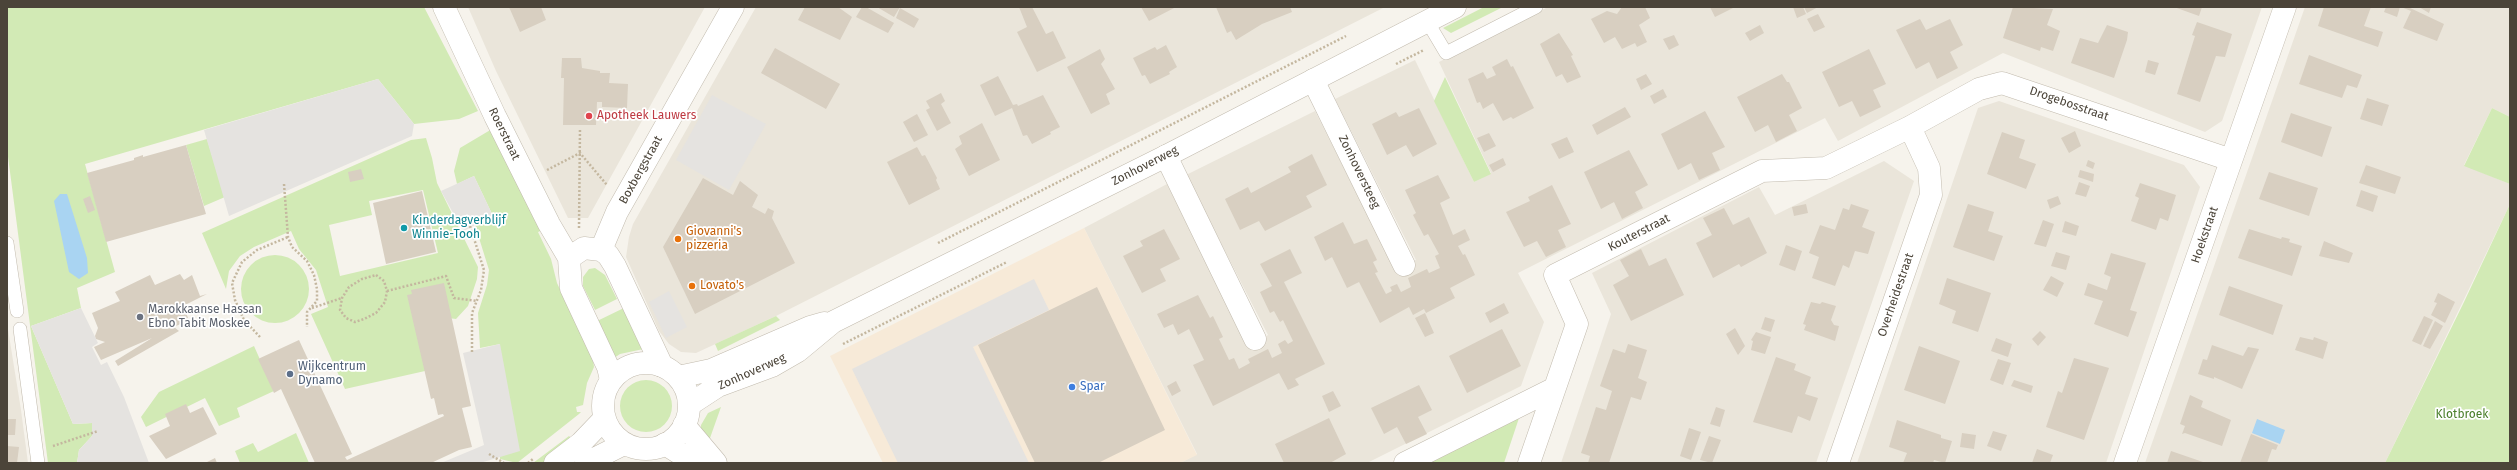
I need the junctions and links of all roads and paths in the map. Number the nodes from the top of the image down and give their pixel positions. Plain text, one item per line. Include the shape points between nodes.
1 (444, 7) edge
2 (733, 7) edge
3 (1455, 7) edge
4 (1536, 7) edge
5 (2285, 7) edge
6 (1427, 21) junction
7 (1347, 36) dead end
8 (1313, 80) junction
9 (1910, 127) junction
10 (580, 128) dead end
11 (580, 153) junction
12 (1166, 156) junction
13 (2231, 160) junction
14 (545, 171) dead end
15 (284, 184) dead end
16 (611, 189) dead end
17 (470, 226) dead end
18 (578, 234) dead end
19 (288, 237) junction
20 (7, 243) edge
21 (931, 246) dead end
22 (601, 250) junction
23 (569, 258) junction
24 (1404, 265) dead end
25 (387, 291) junction
26 (342, 298) junction
27 (477, 301) junction
28 (311, 309) junction
29 (17, 311) dead end
30 (833, 322) junction
31 (307, 327) dead end
32 (20, 329) dead end
33 (260, 337) dead end
34 (1255, 339) dead end
35 (472, 353) dead end
36 (670, 372) junction
37 (611, 380) junction
38 (1553, 389) junction
39 (686, 415) junction
40 (604, 419) junction
41 (98, 431) dead end
42 (624, 444) junction
43 (665, 444) junction
44 (49, 447) dead end
45 (489, 454) dead end
46 (38, 463) edge
47 (504, 463) edge
48 (555, 463) edge
49 (586, 463) edge
50 (694, 463) edge
51 (716, 463) edge
52 (1405, 463) edge
53 (1529, 463) edge
54 (1838, 463) edge
55 (2125, 463) edge

1 - 23 street, Roerstraat via 494,116
2 - 22 street, Boxbergstraat via 618,212
3 - 6 street, Zonhoverweg
4 - 6 lane via 1446,53
5 - 13 street, Hoekstraat
6 - 8 street, Zonhoverweg
7 - 21 path
8 - 12 street, Zonhoverweg
8 - 24 street, Zonhoversteeg
9 - 13 street, Drogebosstraat via 1979,89 2002,83
9 - 38 street, Kouterstraat via 1826,168 1762,171 1555,275 1577,324
9 - 54 street, Overheidestraat via 1929,168 1931,195
10 - 11 path
11 - 14 path
11 - 16 path
11 - 18 path
12 - 30 street, Zonhoverweg
12 - 34 street
13 - 55 street, Hoekstraat
15 - 19 path
17 - 27 path via 484,270
19 - 28 path via 292,247 307,261 314,275 317,301
19 - 33 path via 257,250 242,262 232,284 235,300 244,320
20 - 29 lane
22 - 23 street via 584,248
22 - 36 street via 615,266
23 - 37 street via 571,288 608,367
25 - 26 path via 384,281 376,275 362,279 349,287
25 - 26 path via 385,302 376,313 355,322 346,318 340,310
25 - 27 path via 446,276 454,298
26 - 28 path
27 - 35 path via 472,313
28 - 31 path via 307,312
30 - 36 street, Zonhoverweg via 810,327 711,370
30 - 39 street, Zonhoverweg via 798,351 772,366 718,386
32 - 46 lane
36 - 37 street via 649,363 622,370
36 - 39 street via 686,390
37 - 40 street via 603,399
38 - 52 street
38 - 53 street, Kouterstraat
39 - 43 street via 676,436
39 - 51 street
40 - 42 street via 612,433
40 - 48 street via 581,443
41 - 44 path
42 - 43 street via 652,449
42 - 49 street
43 - 50 street
45 - 47 path

